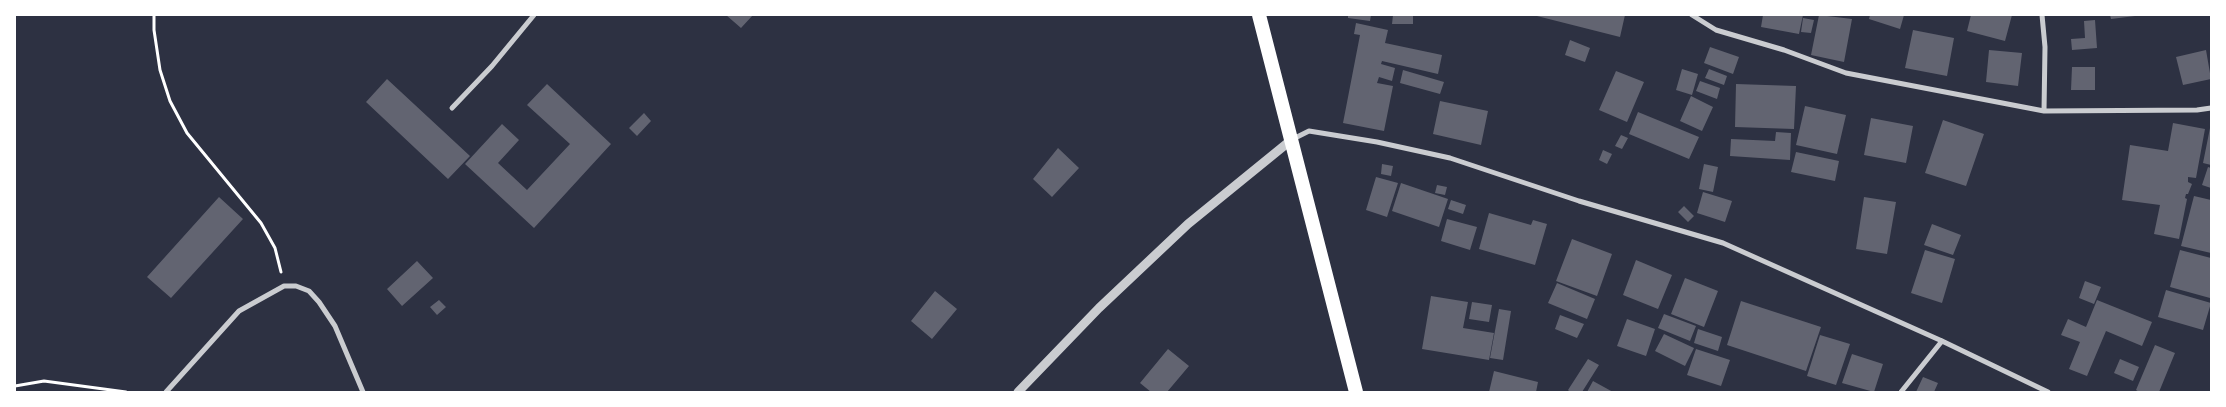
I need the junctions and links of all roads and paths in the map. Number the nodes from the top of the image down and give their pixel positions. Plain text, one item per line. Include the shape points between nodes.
1 (154, 15) edge
2 (534, 15) edge
3 (1259, 15) edge
4 (1692, 15) edge
5 (2042, 15) edge
6 (452, 108) dead end
7 (2211, 108) edge
8 (2044, 112) junction
9 (1290, 141) junction
10 (284, 286) junction
11 (1942, 341) junction
12 (15, 386) edge
13 (126, 392) edge
14 (166, 392) edge
15 (363, 392) edge
16 (1018, 392) edge
17 (1356, 392) edge
18 (1901, 392) edge
19 (2048, 392) edge

1 - 10 path via 160,70 170,101 187,133 261,223 275,248
2 - 6 street
3 - 9 highway
4 - 8 street via 1716,30 1846,73
5 - 8 street
7 - 8 street
9 - 11 street via 1309,132 1450,158 1579,201 1723,243
9 - 16 street via 1188,224 1099,308
9 - 17 highway
10 - 14 street via 239,311
10 - 15 street via 309,291 319,302 335,326
11 - 18 street
11 - 19 street
12 - 13 path via 44,381

